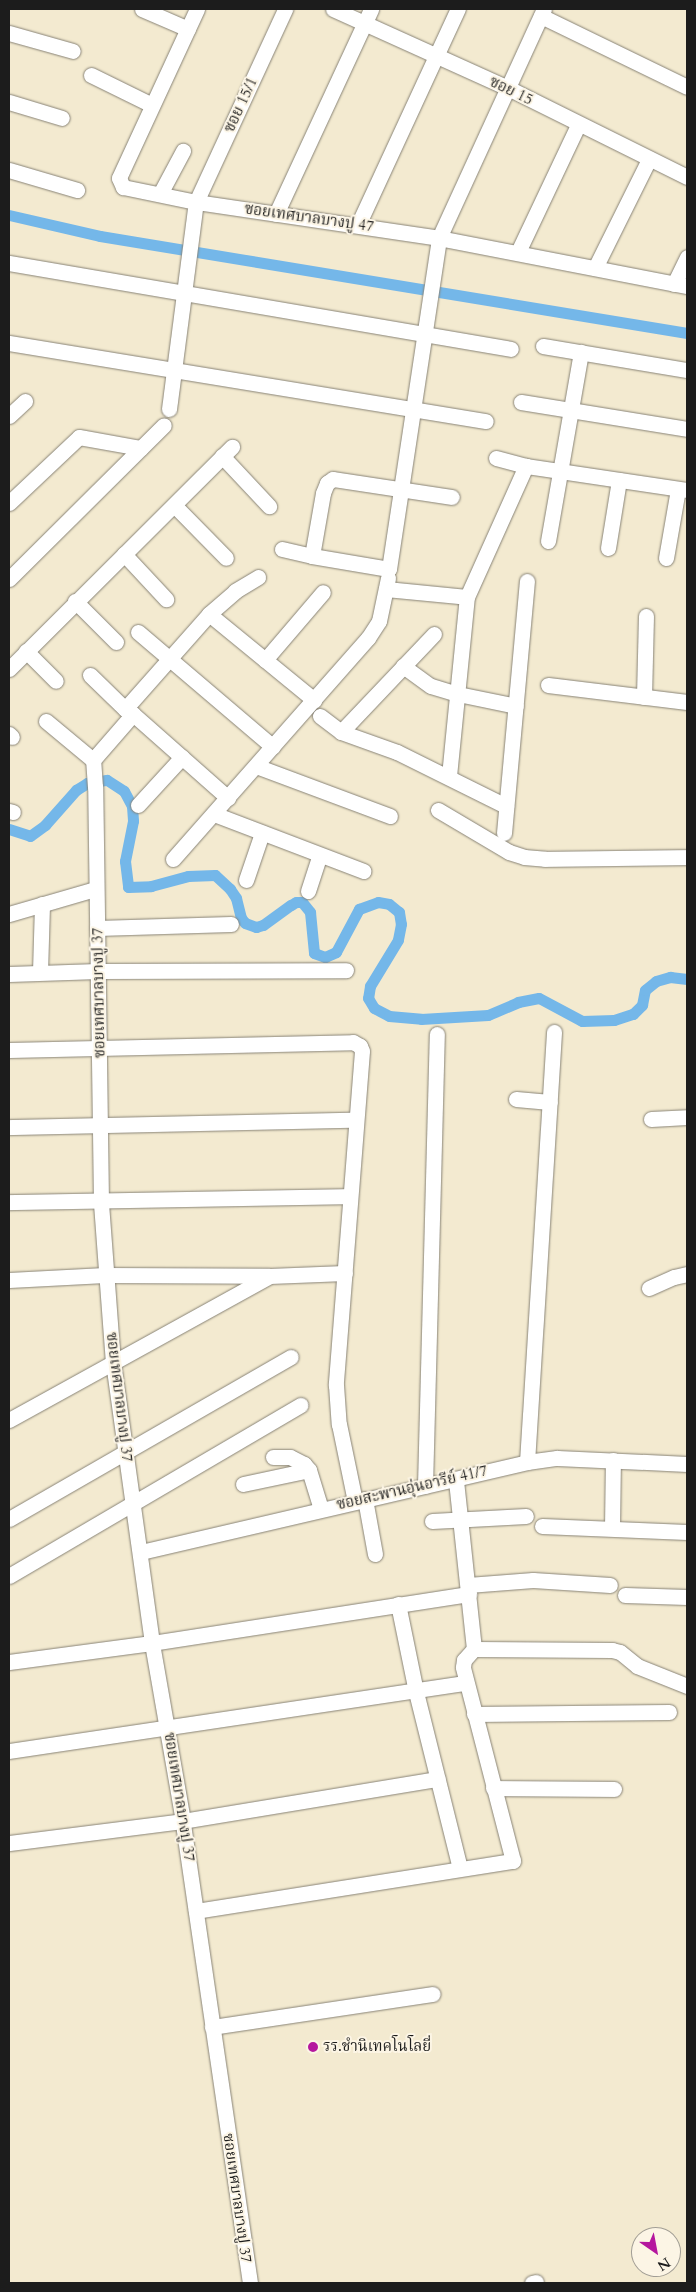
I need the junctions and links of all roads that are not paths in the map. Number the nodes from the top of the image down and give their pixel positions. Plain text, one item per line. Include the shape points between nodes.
1 (142, 9) edge
2 (197, 9) edge
3 (285, 9) edge
4 (333, 9) edge
5 (371, 9) edge
6 (458, 9) edge
7 (542, 12) edge
8 (364, 24) junction
9 (188, 29) junction
10 (9, 33) edge
11 (73, 51) dead end
12 (436, 56) junction
13 (91, 75) dead end
14 (687, 87) edge
15 (508, 88) junction
16 (9, 102) edge
17 (152, 105) junction
18 (62, 118) dead end
19 (578, 125) junction
20 (184, 151) dead end
21 (649, 158) junction
22 (9, 170) edge
23 (687, 177) edge
24 (77, 190) dead end
25 (160, 194) junction
26 (196, 202) junction
27 (276, 214) junction
28 (358, 224) junction
29 (439, 238) junction
30 (518, 252) junction
31 (687, 257) edge
32 (9, 263) edge
33 (595, 268) junction
34 (681, 285) edge
35 (184, 292) junction
36 (424, 333) junction
37 (9, 343) edge
38 (543, 346) dead end
39 (511, 350) dead end
40 (581, 352) junction
41 (687, 370) edge
42 (173, 371) junction
43 (25, 401) dead end
44 (522, 402) dead end
45 (169, 408) dead end
46 (571, 409) junction
47 (414, 410) junction
48 (9, 416) edge
49 (486, 421) dead end
50 (164, 425) dead end
51 (687, 429) edge
52 (141, 448) junction
53 (496, 458) dead end
54 (526, 466) junction
55 (560, 471) junction
56 (619, 480) junction
57 (401, 489) junction
58 (683, 489) edge
59 (452, 497) dead end
60 (9, 503) edge
61 (174, 505) junction
62 (269, 506) dead end
63 (548, 541) dead end
64 (608, 548) dead end
65 (282, 549) dead end
66 (124, 554) junction
67 (312, 556) junction
68 (226, 558) dead end
69 (666, 558) dead end
70 (390, 569) junction
71 (258, 577) dead end
72 (9, 579) edge
73 (527, 581) dead end
74 (386, 588) junction
75 (323, 592) dead end
76 (467, 597) junction
77 (166, 599) dead end
78 (75, 601) junction
79 (209, 614) junction
80 (646, 616) dead end
81 (138, 632) dead end
82 (434, 634) dead end
83 (116, 642) dead end
84 (26, 651) junction
85 (168, 660) junction
86 (265, 660) junction
87 (403, 666) junction
88 (9, 669) edge
89 (90, 675) dead end
90 (56, 681) dead end
91 (548, 685) dead end
92 (458, 694) junction
93 (644, 697) junction
94 (314, 700) junction
95 (687, 702) edge
96 (516, 706) junction
97 (129, 712) junction
98 (320, 716) dead end
99 (46, 721) dead end
100 (342, 732) junction
101 (273, 748) junction
102 (182, 757) junction
103 (93, 760) junction
104 (256, 766) junction
105 (449, 776) junction
106 (228, 798) junction
107 (138, 806) dead end
108 (506, 806) junction
109 (438, 810) dead end
110 (214, 814) junction
111 (390, 816) dead end
112 (262, 833) junction
113 (504, 833) dead end
114 (320, 856) junction
115 (687, 857) edge
116 (173, 859) dead end
117 (363, 871) dead end
118 (246, 880) dead end
119 (95, 889) junction
120 (308, 891) dead end
121 (42, 904) junction
122 (9, 914) edge
123 (231, 924) dead end
124 (97, 928) junction
125 (98, 970) junction
126 (346, 970) dead end
127 (40, 972) junction
128 (9, 974) edge
129 (554, 1032) dead end
130 (437, 1034) dead end
131 (100, 1049) junction
132 (9, 1050) edge
133 (516, 1099) dead end
134 (550, 1102) junction
135 (687, 1117) edge
136 (651, 1119) dead end
137 (355, 1120) junction
138 (101, 1125) junction
139 (9, 1127) edge
140 (349, 1196) junction
141 (9, 1202) edge
142 (101, 1202) junction
143 (345, 1273) junction
144 (687, 1274) edge
145 (105, 1275) junction
146 (269, 1276) junction
147 (9, 1280) edge
148 (649, 1288) dead end
149 (291, 1357) dead end
150 (113, 1363) junction
151 (301, 1405) dead end
152 (9, 1420) edge
153 (126, 1451) junction
154 (273, 1457) dead end
155 (613, 1460) junction
156 (527, 1462) junction
157 (687, 1464) edge
158 (308, 1470) junction
159 (456, 1480) junction
160 (243, 1484) dead end
161 (424, 1486) junction
162 (360, 1500) junction
163 (134, 1502) junction
164 (321, 1509) junction
165 (526, 1516) dead end
166 (461, 1519) junction
167 (9, 1520) edge
168 (432, 1521) dead end
169 (542, 1526) dead end
170 (612, 1528) junction
171 (687, 1532) edge
172 (141, 1552) junction
173 (375, 1554) dead end
174 (9, 1576) edge
175 (610, 1586) dead end
176 (468, 1590) junction
177 (625, 1595) dead end
178 (687, 1597) edge
179 (398, 1604) junction
180 (152, 1643) junction
181 (474, 1648) junction
182 (9, 1662) edge
183 (466, 1683) junction
184 (687, 1686) edge
185 (416, 1692) junction
186 (669, 1712) dead end
187 (474, 1714) junction
188 (168, 1729) junction
189 (9, 1751) edge
190 (438, 1779) junction
191 (493, 1788) junction
192 (614, 1789) dead end
193 (183, 1821) junction
194 (9, 1843) edge
195 (460, 1868) junction
196 (196, 1911) junction
197 (433, 1994) dead end
198 (212, 2027) junction
199 (250, 2283) edge

1 - 9 street
2 - 9 street, ซอยเทศบาลบางปู 47
3 - 26 street, ซอย 15/1
4 - 8 street, ซอย 15
5 - 8 street
6 - 12 street
7 - 14 street
7 - 15 street
8 - 12 street, ซอย 15
8 - 27 street
9 - 17 street, ซอยเทศบาลบางปู 47
10 - 11 street
12 - 15 street, ซอย 15
12 - 28 street
13 - 17 street
15 - 19 street, ซอย 15
15 - 29 street
16 - 18 street
17 - 25 street, ซอยเทศบาลบางปู 47 via 119,178 120,184 126,188
19 - 21 street, ซอย 15
19 - 30 street
20 - 25 street
21 - 23 street, ซอย 15
21 - 33 street
22 - 24 street
25 - 26 street, ซอยเทศบาลบางปู 47
26 - 27 street, ซอยเทศบาลบางปู 47
26 - 35 street, ซอย 15/1
27 - 28 street, ซอยเทศบาลบางปู 47
28 - 29 street, ซอยเทศบาลบางปู 47
29 - 30 street, ซอยเทศบาลบางปู 47
29 - 36 street
30 - 33 street, ซอยเทศบาลบางปู 47
31 - 34 street
32 - 35 street
33 - 34 street, ซอยเทศบาลบางปู 47
35 - 36 street
35 - 42 street, ซอย 15/1
36 - 39 street
36 - 47 street
37 - 42 street
38 - 40 street
40 - 41 street
40 - 46 street
42 - 45 street, ซอย 15/1
42 - 47 street
43 - 48 street
44 - 46 street
46 - 51 street
46 - 55 street
47 - 49 street
47 - 57 street
50 - 52 street
52 - 60 street via 79,437
52 - 72 street
53 - 54 street
54 - 55 street
54 - 76 street
55 - 56 street
55 - 63 street
56 - 58 street
56 - 64 street
57 - 59 street
57 - 67 street via 333,478 323,493
57 - 70 street
58 - 69 street
61 - 62 street via 227,451
61 - 66 street
61 - 68 street
65 - 67 street
66 - 77 street
66 - 78 street
67 - 70 street
70 - 74 street
71 - 79 street via 235,591
73 - 96 street
74 - 76 street
74 - 94 street via 379,621
75 - 86 street
76 - 92 street
78 - 83 street
78 - 84 street
79 - 85 street
79 - 86 street
80 - 93 street
81 - 85 street
82 - 87 street
84 - 88 street
84 - 90 street
85 - 97 street
85 - 101 street
86 - 94 street
87 - 92 street via 431,686
87 - 100 street
89 - 97 street
91 - 93 street
92 - 96 street
92 - 105 street
93 - 95 street
94 - 101 street
96 - 108 street
97 - 102 street
97 - 103 street
98 - 100 street
99 - 103 street
100 - 105 street via 398,752
101 - 104 street
102 - 106 street
102 - 107 street
103 - 119 street, ซอยเทศบาลบางปู 37
104 - 106 street
104 - 111 street
105 - 108 street
106 - 110 street
108 - 113 street
109 - 115 street via 509,852 524,857 546,860
110 - 112 street
110 - 116 street
112 - 114 street
112 - 118 street
114 - 117 street
114 - 120 street
119 - 121 street
119 - 124 street, ซอยเทศบาลบางปู 37
121 - 122 street
121 - 127 street
123 - 124 street
124 - 125 street, ซอยเทศบาลบางปู 37
125 - 126 street
125 - 127 street
125 - 131 street, ซอยเทศบาลบางปู 37
127 - 128 street
129 - 134 street
130 - 161 street
131 - 132 street
131 - 137 street via 354,1042 362,1051
131 - 138 street, ซอยเทศบาลบางปู 37
133 - 134 street
134 - 156 street
135 - 136 street
137 - 138 street
137 - 140 street
138 - 139 street
138 - 142 street, ซอยเทศบาลบางปู 37
140 - 142 street
140 - 143 street
141 - 142 street
142 - 145 street, ซอยเทศบาลบางปู 37
143 - 146 street
143 - 162 street via 337,1403
144 - 148 street
145 - 146 street
145 - 147 street
145 - 150 street, ซอยเทศบาลบางปู 37
146 - 150 street
149 - 153 street
150 - 152 street
150 - 153 street, ซอยเทศบาลบางปู 37
151 - 163 street
153 - 163 street, ซอยเทศบาลบางปู 37
153 - 167 street
154 - 158 street via 298,1459
155 - 156 street, ซอยสะพานอุ่นอารีย์ 41/7 via 557,1458
155 - 157 street, ซอยสะพานอุ่นอารีย์ 41/7
155 - 170 street
156 - 159 street, ซอยสะพานอุ่นอารีย์ 41/7
158 - 160 street
158 - 164 street
159 - 161 street, ซอยสะพานอุ่นอารีย์ 41/7
159 - 166 street
161 - 162 street, ซอยสะพานอุ่นอารีย์ 41/7
162 - 164 street, ซอยสะพานอุ่นอารีย์ 41/7
162 - 173 street
163 - 172 street, ซอยเทศบาลบางปู 37
163 - 174 street
164 - 172 street, ซอยสะพานอุ่นอารีย์ 41/7
165 - 166 street
166 - 168 street
166 - 176 street
169 - 170 street
170 - 171 street
172 - 180 street, ซอยเทศบาลบางปู 37
175 - 176 street via 514,1580
176 - 179 street
176 - 181 street
177 - 178 street
179 - 180 street
179 - 185 street
180 - 182 street
180 - 188 street, ซอยเทศบาลบางปู 37
181 - 183 street via 464,1660
181 - 184 street via 612,1650 620,1652 637,1666
183 - 185 street
183 - 187 street
185 - 188 street
185 - 190 street
186 - 187 street
187 - 191 street
188 - 189 street
188 - 193 street, ซอยเทศบาลบางปู 37
190 - 193 street
190 - 195 street
191 - 192 street
191 - 195 street via 513,1861
193 - 194 street
193 - 196 street, ซอยเทศบาลบางปู 37
195 - 196 street
196 - 198 street, ซอยเทศบาลบางปู 37
197 - 198 street
198 - 199 street, ซอยเทศบาลบางปู 37

